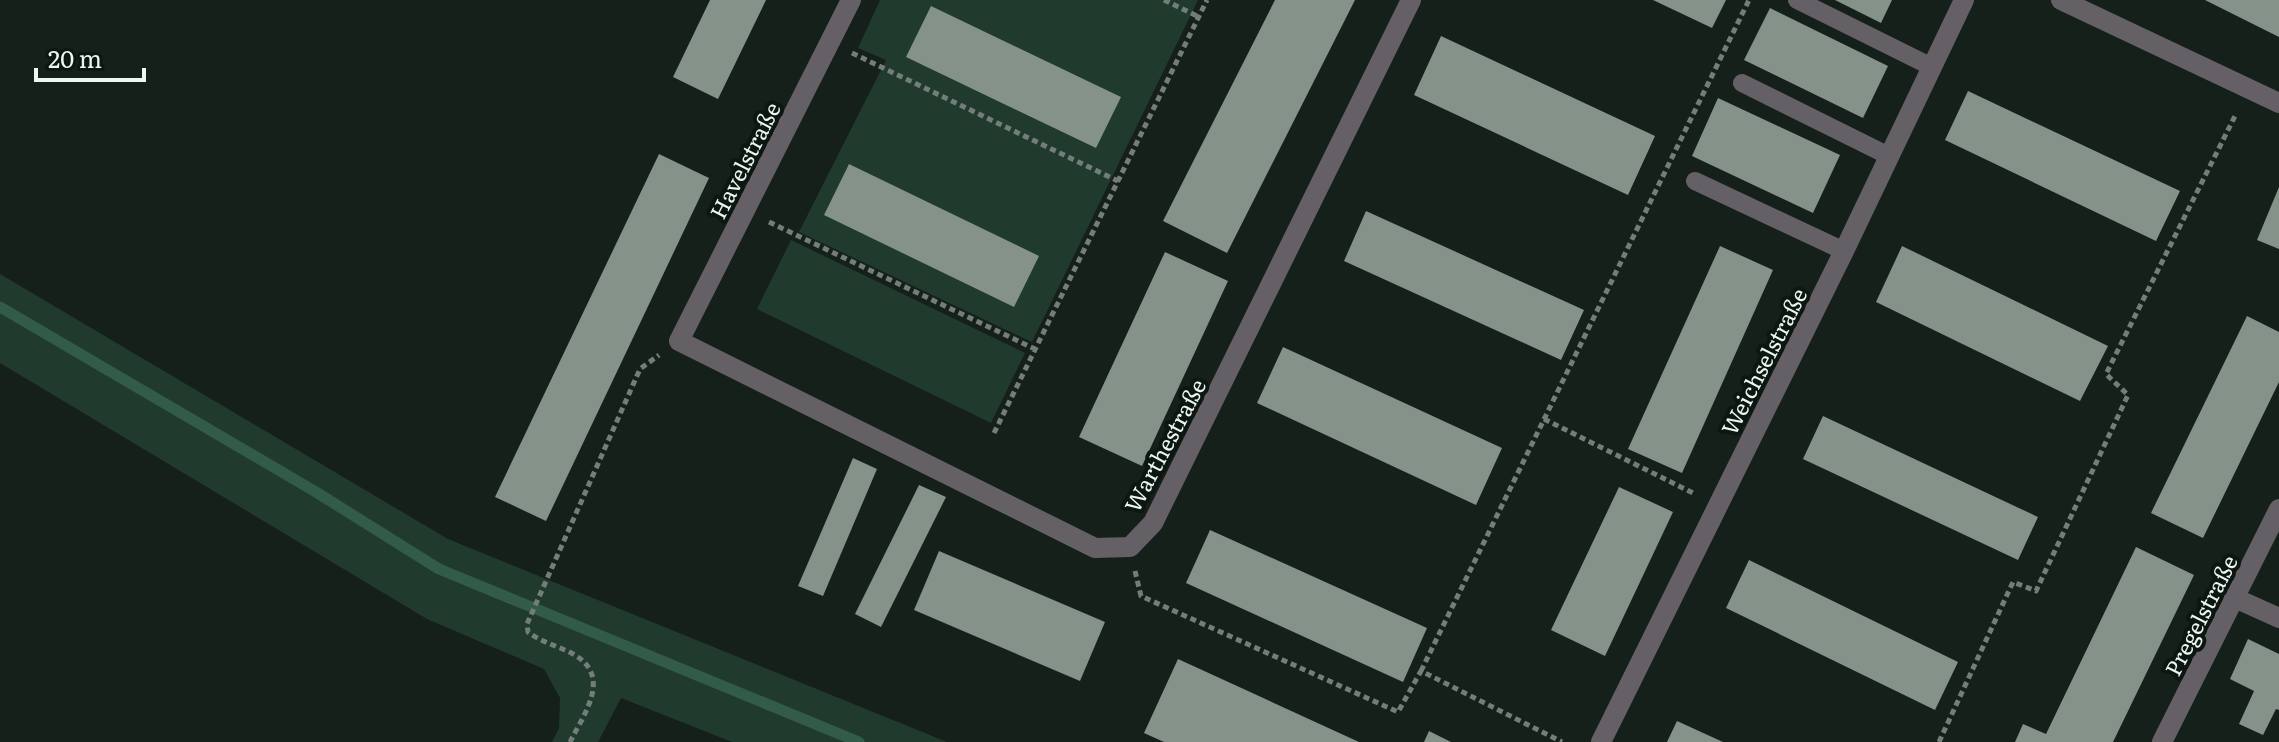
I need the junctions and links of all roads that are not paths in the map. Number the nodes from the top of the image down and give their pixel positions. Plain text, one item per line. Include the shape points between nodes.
1 (851, 0) edge
2 (1411, 0) edge
3 (1797, 0) edge
4 (1964, 0) edge
5 (2061, 0) edge
6 (1932, 67) junction
7 (1742, 83) dead end
8 (2279, 103) edge
9 (1889, 156) junction
10 (1695, 181) dead end
11 (1844, 251) junction
12 (679, 341) joint
13 (2279, 509) edge
14 (2237, 599) junction
15 (2279, 618) edge
16 (1601, 742) edge
17 (2162, 742) edge

1 - 12 street, Havelstraße
2 - 12 street, Warthestraße via 1153,523 1130,547 1095,548
3 - 6 lane
4 - 6 street, Weichselstraße
5 - 8 street
6 - 9 street, Weichselstraße
7 - 9 lane
9 - 11 street, Weichselstraße
10 - 11 lane
11 - 16 street, Weichselstraße
13 - 14 street, Pregelstraße
14 - 15 street
14 - 17 street, Pregelstraße

